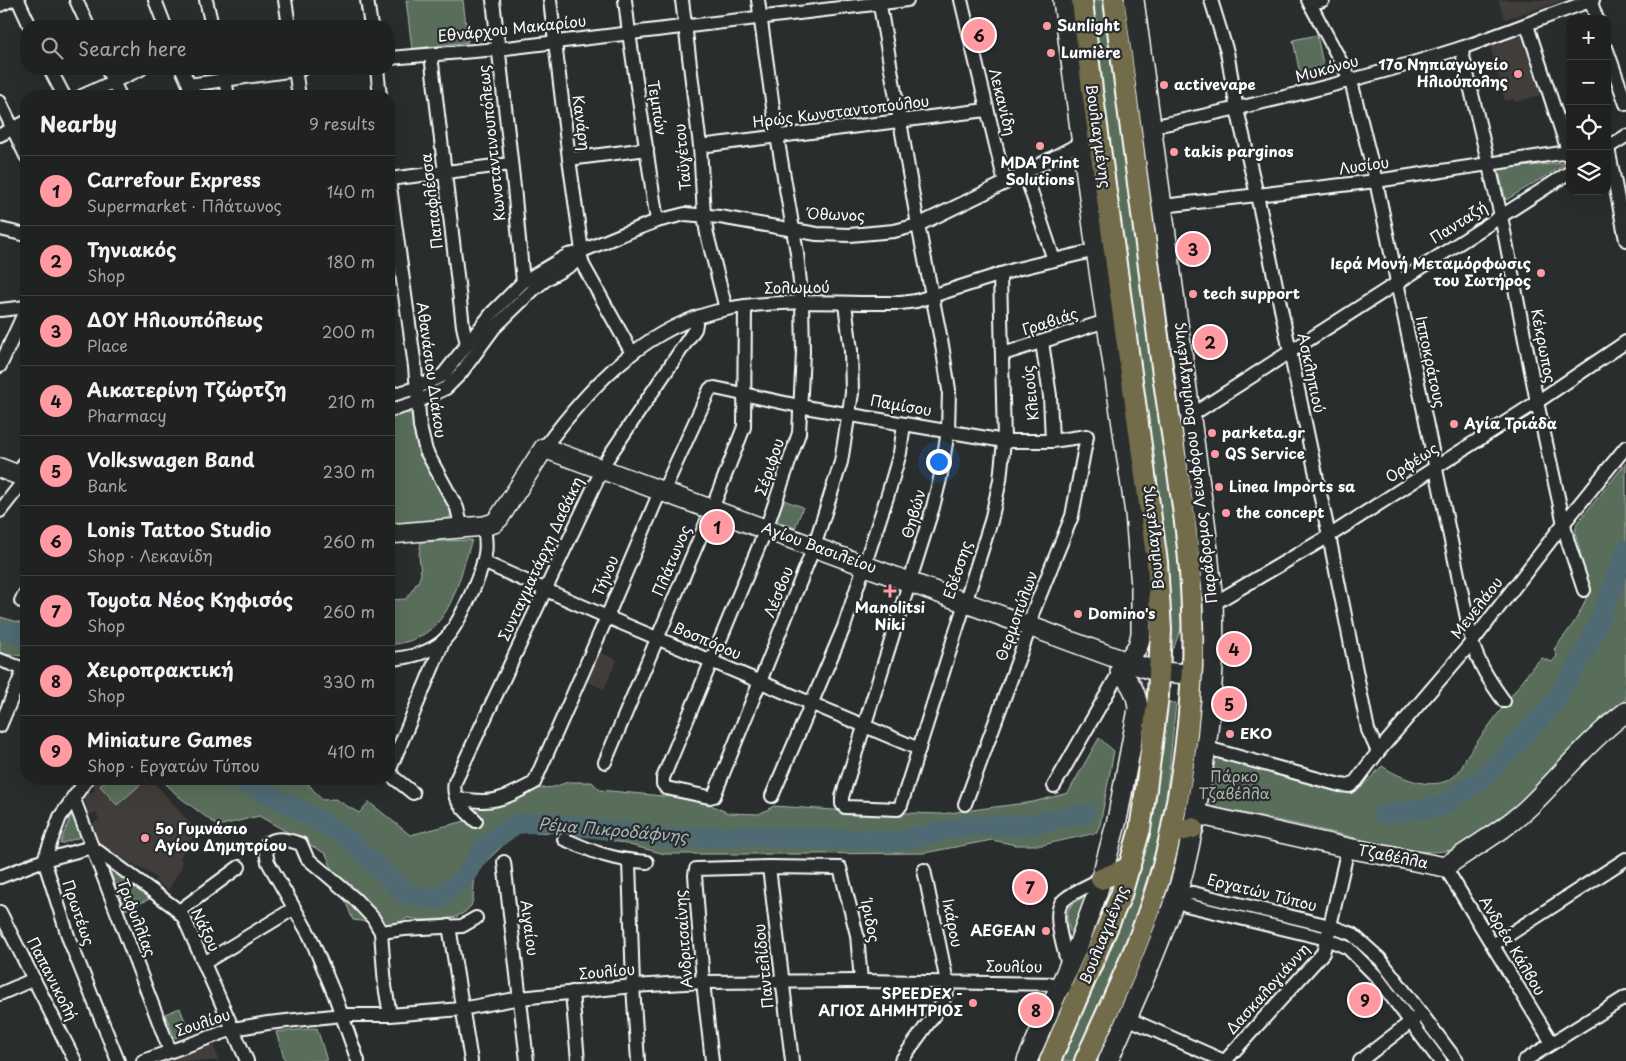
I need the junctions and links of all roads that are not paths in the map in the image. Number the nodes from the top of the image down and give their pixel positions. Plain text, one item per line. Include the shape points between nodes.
1 (11, 0) edge
2 (18, 0) edge
3 (76, 0) edge
4 (155, 0) edge
5 (206, 0) edge
6 (285, 0) edge
7 (367, 0) edge
8 (492, 0) edge
9 (550, 0) edge
10 (625, 0) edge
11 (682, 0) edge
12 (758, 0) edge
13 (907, 0) edge
14 (961, 0) edge
15 (1063, 0) edge
16 (1082, 0) edge
17 (1114, 0) edge
18 (1134, 0) edge
19 (1211, 0) edge
20 (1323, 0) edge
21 (1591, 0) edge
22 (879, 2) edge
23 (1309, 2) edge
24 (0, 5) edge
25 (1596, 15) edge
26 (760, 17) junction
27 (27, 20) edge
28 (85, 20) edge
29 (163, 20) edge
30 (211, 20) edge
31 (288, 20) edge
32 (370, 20) edge
33 (1527, 25) junction
34 (685, 26) junction
35 (629, 33) junction
36 (554, 41) junction
37 (1461, 48) junction
38 (498, 49) junction
39 (431, 55) junction
40 (395, 58) edge
41 (1611, 60) edge
42 (53, 75) edge
43 (110, 75) edge
44 (128, 75) edge
45 (184, 75) edge
46 (222, 75) edge
47 (224, 75) edge
48 (297, 75) edge
49 (378, 75) edge
50 (1351, 81) junction
51 (113, 82) junction
52 (61, 90) edge
53 (95, 90) edge
54 (117, 90) edge
55 (191, 90) edge
56 (193, 90) edge
57 (227, 90) edge
58 (299, 90) edge
59 (379, 90) edge
60 (0, 102) edge
61 (1626, 104) edge
62 (1237, 109) junction
63 (986, 110) junction
64 (900, 121) junction
65 (20, 125) edge
66 (1151, 127) junction
67 (13, 128) junction
68 (0, 135) edge
69 (777, 136) junction
70 (1626, 136) edge
71 (20, 143) edge
72 (1081, 143) junction
73 (1611, 145) edge
74 (700, 146) junction
75 (647, 149) junction
76 (1567, 150) edge
77 (1607, 150) edge
78 (1566, 155) edge
79 (569, 159) junction
80 (1488, 163) junction
81 (511, 164) junction
82 (445, 171) junction
83 (1025, 173) junction
84 (1566, 175) edge
85 (395, 178) edge
86 (1376, 181) junction
87 (1005, 183) junction
88 (1257, 195) junction
89 (1163, 206) junction
90 (704, 215) junction
91 (1501, 216) junction
92 (658, 221) junction
93 (395, 225) edge
94 (918, 225) junction
95 (0, 229) edge
96 (793, 229) junction
97 (20, 233) edge
98 (1626, 240) edge
99 (1096, 250) junction
100 (581, 252) junction
101 (1054, 260) junction
102 (1000, 274) junction
103 (523, 282) junction
104 (1397, 282) junction
105 (933, 297) junction
106 (802, 303) junction
107 (846, 304) junction
108 (745, 306) junction
109 (20, 308) edge
110 (726, 309) junction
111 (0, 310) edge
112 (695, 318) junction
113 (20, 321) edge
114 (1106, 322) junction
115 (1042, 342) junction
116 (1626, 342) edge
117 (467, 344) junction
118 (1290, 352) junction
119 (632, 354) junction
120 (1003, 354) junction
121 (0, 366) edge
122 (416, 388) junction
123 (710, 389) joint
124 (395, 394) edge
125 (744, 395) junction
126 (417, 402) junction
127 (1537, 402) junction
128 (799, 406) junction
129 (395, 409) edge
130 (850, 414) junction
131 (1190, 416) junction
132 (904, 424) junction
133 (948, 431) junction
134 (1087, 436) joint
135 (1004, 441) junction
136 (1052, 441) junction
137 (1626, 447) edge
138 (544, 448) junction
139 (1435, 467) junction
140 (0, 468) edge
141 (602, 469) junction
142 (20, 472) edge
143 (20, 479) edge
144 (662, 491) junction
145 (712, 509) junction
146 (0, 511) edge
147 (1564, 523) junction
148 (484, 526) junction
149 (462, 528) junction
150 (766, 529) junction
151 (395, 534) edge
152 (1329, 536) junction
153 (814, 547) junction
154 (483, 562) junction
155 (864, 565) junction
156 (910, 582) junction
157 (545, 589) junction
158 (1584, 590) dead end
159 (965, 602) junction
160 (1213, 604) junction
161 (607, 617) junction
162 (1029, 626) junction
163 (658, 638) junction
164 (444, 640) junction
165 (1472, 642) junction
166 (395, 658) edge
167 (0, 660) edge
168 (711, 660) junction
169 (1127, 662) junction
170 (20, 667) edge
171 (1160, 667) junction
172 (1191, 669) junction
173 (20, 680) edge
174 (760, 682) junction
175 (1504, 701) dead end
176 (811, 703) junction
177 (1626, 712) edge
178 (0, 726) edge
179 (865, 726) junction
180 (1206, 748) junction
181 (919, 749) junction
182 (1378, 752) junction
183 (395, 757) edge
184 (606, 762) dead end
185 (395, 779) edge
186 (82, 785) edge
187 (1054, 786) dead end
188 (413, 793) dead end
189 (714, 796) joint
190 (772, 796) dead end
191 (73, 797) junction
192 (456, 798) junction
193 (842, 804) joint
194 (965, 804) dead end
195 (476, 821) dead end
196 (1195, 821) junction
197 (1171, 833) junction
198 (564, 839) dead end
199 (92, 847) junction
200 (1348, 848) junction
201 (1626, 859) edge
202 (44, 860) junction
203 (629, 861) junction
204 (504, 862) dead end
205 (647, 862) dead end
206 (1445, 866) junction
207 (239, 867) dead end
208 (769, 867) junction
209 (840, 868) joint
210 (1130, 868) junction
211 (924, 870) dead end
212 (0, 877) edge
213 (1102, 879) junction
214 (1176, 896) junction
215 (293, 909) junction
216 (179, 911) junction
217 (0, 912) edge
218 (476, 918) dead end
219 (448, 926) junction
220 (1330, 926) junction
221 (381, 932) junction
222 (1327, 939) junction
223 (1493, 945) junction
224 (204, 963) junction
225 (1065, 976) junction
226 (34, 980) junction
227 (862, 981) junction
228 (703, 982) junction
229 (782, 982) junction
230 (947, 982) junction
231 (633, 986) junction
232 (572, 992) junction
233 (0, 994) edge
234 (1080, 994) junction
235 (1626, 997) edge
236 (521, 998) junction
237 (461, 1008) junction
238 (1422, 1014) junction
239 (342, 1015) junction
240 (390, 1015) junction
241 (1127, 1018) junction
242 (1411, 1022) junction
243 (233, 1029) junction
244 (1552, 1043) junction
245 (170, 1051) junction
246 (75, 1061) edge
247 (118, 1061) edge
248 (143, 1061) edge
249 (247, 1061) edge
250 (358, 1061) edge
251 (471, 1061) edge
252 (527, 1061) edge
253 (578, 1061) edge
254 (638, 1061) edge
255 (712, 1061) edge
256 (792, 1061) edge
257 (901, 1061) edge
258 (1027, 1061) edge
259 (1050, 1061) edge
260 (1086, 1061) edge
261 (1108, 1061) edge
262 (1225, 1061) edge
263 (1360, 1061) edge
264 (1440, 1061) edge
265 (1457, 1061) edge
266 (1524, 1061) edge

1 - 24 street
2 - 27 street
3 - 28 street
4 - 29 street
5 - 30 street
6 - 31 street
7 - 32 street
8 - 38 street, Κωνσταντινουπόλεως
9 - 36 street, Κανάρη
10 - 35 street, Τεμπών
11 - 34 street, Ταϋγέτου
12 - 26 street, Σέριφου
13 - 22 street, Εθνάρχου Μακαρίου
14 - 63 street, Λεκανίδη
15 - 72 street
16 - 171 main road, Βουλιαγμένης via 1158,562
17 - 172 main road via 1188,546
18 - 66 street, Παράδρομος Λεωφόρου Βουλιαγμένης
19 - 62 street, Ασκληπιού via 1227,52
20 - 23 street
21 - 25 street
21 - 33 street, Μυκόνου
22 - 26 street, Εθνάρχου Μακαρίου
22 - 64 street, Θηβών
23 - 50 street, Ιπποκράτους
26 - 34 street, Εθνάρχου Μακαρίου
26 - 69 street, Σέριφου
33 - 37 street, Μυκόνου
33 - 76 street
34 - 35 street, Εθνάρχου Μακαρίου
34 - 74 street, Ταϋγέτου
35 - 36 street, Εθνάρχου Μακαρίου
35 - 75 street, Τεμπών
36 - 38 street, Εθνάρχου Μακαρίου
36 - 79 street, Κανάρη
37 - 50 street, Μυκόνου
37 - 80 street, Κέκρωπος
38 - 39 street, Εθνάρχου Μακαρίου
38 - 81 street, Κωνσταντινουπόλεως
39 - 40 street, Εθνάρχου Μακαρίου
39 - 82 street, Παπαφλέσσα
41 - 61 street
42 - 52 street
43 - 51 street
44 - 51 street
45 - 55 street
46 - 56 street
47 - 57 street
48 - 58 street
49 - 59 street
50 - 62 street, Μυκόνου
50 - 86 street, Ιπποκράτους
51 - 53 street
51 - 54 street
60 - 67 street
62 - 66 street, Μυκόνου
62 - 88 street, Ασκληπιού
63 - 64 street, Ηρώς Κωνσταντοπούλου
63 - 87 street, Λεκανίδη
64 - 69 street, Ηρώς Κωνσταντοπούλου
64 - 94 street, Θηβών
65 - 67 street
66 - 89 street, Παράδρομος Λεωφόρου Βουλιαγμένης
67 - 68 street
67 - 71 street
69 - 74 street, Ηρώς Κωνσταντοπούλου
69 - 96 street, Σέριφου
70 - 73 street
72 - 83 street, Όθωνος
72 - 99 street
74 - 90 street, Ταϋγέτου
75 - 79 street
75 - 92 street, Τεμπών
77 - 98 street
78 - 80 street, Λυσίου
79 - 100 street, Κανάρη
80 - 86 street, Λυσίου
80 - 91 street, Κέκρωπος
81 - 82 street
81 - 103 street, Κωνσταντινουπόλεως
82 - 85 street
82 - 117 street, Παπαφλέσσα via 462,326
83 - 87 street, Όθωνος
83 - 101 street
84 - 91 street, Πανταζή
86 - 88 street, Λυσίου
86 - 104 street, Ιπποκράτους
87 - 94 street, Όθωνος
88 - 89 street, Λυσίου
88 - 118 street, Ασκληπιού
89 - 131 street, Παράδρομος Λεωφόρου Βουλιαγμένης
90 - 92 street, Όθωνος via 685,214
90 - 96 street, Όθωνος
90 - 110 street, Ταϋγέτου
91 - 104 street, Πανταζή
91 - 127 street, Κέκρωπος
92 - 100 street, Όθωνος
93 - 122 street, Αθανάσιου Διάκου
94 - 96 street, Όθωνος via 850,235
94 - 105 street, Θηβών
95 - 97 street
96 - 106 street, Σέριφου
99 - 101 street, Σολωμού
99 - 114 street
100 - 103 street, Όθωνος via 568,254
100 - 119 street, Κανάρη via 583,265
100 - 126 street, Όθωνος via 574,264 548,278 511,310 453,382
101 - 102 street, Σολωμού
102 - 105 street, Σολωμού
102 - 120 street, Εδέσσης
103 - 117 street, Όθωνος
104 - 118 street, Πανταζή
104 - 139 street, Ιπποκράτους
105 - 107 street, Σολωμού via 901,303
105 - 133 street, Θηβών via 949,390
106 - 107 street, Σολωμού
106 - 108 street, Σολωμού
106 - 128 street, Σέριφου
107 - 130 street, Λέσβου via 851,358
108 - 110 street, Σολωμού
108 - 125 street, Πλάτωνος
109 - 111 street
110 - 112 street, Σολωμού
112 - 119 street, Σολωμού via 674,326
112 - 141 street, Συνταγματάρχη Δαβάκη via 695,330
113 - 121 street
114 - 115 street, Γραβιάς
114 - 169 street via 1135,513 1141,587 1138,646
115 - 120 street, Γραβιάς
115 - 136 street, Κλειούς via 1050,396
116 - 127 street, Ορφέως
117 - 122 street, Όθωνος via 443,376
118 - 131 street, Πανταζή
118 - 152 street, Ασκληπιού
119 - 138 street, Σολωμού via 595,386
120 - 135 street, Εδέσσης
122 - 124 street, Όθωνος
122 - 126 street, Αθανάσιου Διάκου
123 - 125 street, Παμίσου
123 - 144 street, Τήνου
125 - 128 street, Παμίσου
125 - 145 street, Πλάτωνος via 744,427
126 - 129 street, Όθωνος
126 - 149 street, Αθανάσιου Διάκου via 426,451 457,508
127 - 139 street, Ορφέως
127 - 147 street, Κέκρωπος
128 - 130 street, Παμίσου
128 - 150 street, Σέριφου via 799,433
130 - 132 street, Παμίσου
130 - 153 street, Λέσβου via 841,462
131 - 160 street, Παράδρομος Λεωφόρου Βουλιαγμένης
132 - 133 street, Παμίσου
132 - 155 street via 893,478
133 - 135 street, Παμίσου
133 - 156 street, Θηβών via 940,479
134 - 136 street, Παμίσου
134 - 162 street, Θερμοπύλων via 1072,516
135 - 136 street, Παμίσου
135 - 159 street, Εδέσσης via 996,502
137 - 147 street, Μενελάου
138 - 141 street, Αγίου Βασιλείου
138 - 148 street via 499,518
139 - 152 street, Ορφέως
139 - 165 street, Ιπποκράτους
140 - 142 street
141 - 144 street, Αγίου Βασιλείου
141 - 157 street, Συνταγματάρχη Δαβάκη
143 - 146 street
144 - 145 street, Αγίου Βασιλείου
144 - 161 street, Τήνου
145 - 150 street, Αγίου Βασιλείου
145 - 163 street, Πλάτωνος
147 - 158 street, Κέκρωπος
147 - 165 street, Μενελάου
148 - 149 street
148 - 154 street
149 - 151 street
150 - 153 street, Αγίου Βασιλείου
150 - 168 street, Σέριφου
152 - 160 street, Ορφέως
152 - 182 street, Ασκληπιού via 1368,730
153 - 155 street, Αγίου Βασιλείου
153 - 174 street, Λέσβου
154 - 157 street, Βοσπόρου
154 - 164 street via 464,608
155 - 156 street, Αγίου Βασιλείου
155 - 176 street via 841,636
156 - 159 street, Αγίου Βασιλείου
156 - 179 street, Θηβών
157 - 161 street, Βοσπόρου
157 - 192 street, Συνταγματάρχη Δαβάκη via 455,782 453,791
159 - 162 street, Αγίου Βασιλείου
159 - 181 street, Εδέσσης
160 - 180 street, Παράδρομος Λεωφόρου Βουλιαγμένης via 1212,690
161 - 163 street, Βοσπόρου
161 - 192 street, Τήνου via 534,783 507,798 491,802
162 - 169 street, Αγίου Βασιλείου
162 - 194 street, Θερμοπύλων
163 - 168 street, Βοσπόρου
163 - 184 street, Πλάτωνος
164 - 166 street via 422,652
164 - 183 street
165 - 175 street, Ιπποκράτους via 1485,675
165 - 182 street, Μενελάου
167 - 170 street
168 - 174 street, Βοσπόρου
168 - 189 street, Σέριφου via 663,784 666,788
169 - 171 street, Αγίου Βασιλείου
169 - 187 street
169 - 213 street via 1137,699 1137,713 1119,811
171 - 172 street, Αγίου Βασιλείου
171 - 210 main road, Βουλιαγμένης via 1146,790
172 - 197 main road via 1182,770
173 - 178 street
174 - 176 street, Βοσπόρου
174 - 189 street, Λέσβου
176 - 179 street, Βοσπόρου
176 - 190 street
177 - 206 street, Τζαβέλλα via 1531,805
179 - 181 street, Βοσπόρου
179 - 193 street, Θηβών
180 - 182 street, Μενελάου via 1350,786
180 - 196 street, Παράδρομος Λεωφόρου Βουλιαγμένης
181 - 193 street, Εδέσσης via 898,809 845,807
185 - 188 street
186 - 191 street
191 - 199 street, Τριφυλλίας
191 - 202 street via 55,826
192 - 195 street
196 - 197 main road
196 - 200 street, Τζαβέλλα
196 - 214 street, Παράδρομος Λεωφόρου Βουλιαγμένης
197 - 260 main road via 1152,906
198 - 203 street via 603,856
199 - 202 street
199 - 216 street, Νάξου
199 - 245 street, Τριφυλλίας
200 - 206 street, Τζαβέλλα
200 - 220 street, Δασκαλογιάννη
201 - 223 street
202 - 212 street
202 - 247 street, Πρωτέως via 69,939
203 - 205 street
203 - 231 street
204 - 236 street, Αιγαίου
206 - 223 street, Ανδρέα Κάλβου
207 - 216 street
208 - 209 street, Ανδριτσαίνης
208 - 228 street, Ανδριτσαίνης via 696,868
208 - 229 street, Παντελίδου
209 - 227 street, Ίριδος via 857,934
210 - 213 main road
210 - 234 main road, Βουλιαγμένης via 1122,895
211 - 230 street, Ικάρου
213 - 225 street
213 - 225 street via 1065,899 1058,908
214 - 220 street, Εργατών Τύπου via 1193,893
214 - 222 street, Εργατών Τύπου via 1186,906
214 - 241 street, Παράδρομος Λεωφόρου Βουλιαγμένης
215 - 221 street via 268,862 267,843 274,839 301,844 307,858 354,898
215 - 224 street
215 - 239 street via 310,936
216 - 224 street, Νάξου
217 - 226 street, Παπανικολή
218 - 219 street via 462,926
219 - 221 street
219 - 237 street
220 - 222 street, Δασκαλογιάννη
220 - 238 street, Εργατών Τύπου via 1352,934 1369,948
221 - 240 street
222 - 242 street, Εργατών Τύπου via 1356,955
222 - 262 street, Δασκαλογιάννη via 1323,953
223 - 244 street, Ανδρέα Κάλβου
224 - 243 street, Νάξου
225 - 230 street, Σουλίου
225 - 234 street, Σουλίου
225 - 258 street
226 - 233 street
226 - 246 street, Παπανικολή
227 - 229 street, Σουλίου
227 - 230 street, Σουλίου
228 - 229 street, Σουλίου
228 - 231 street, Σουλίου
228 - 255 street, Ανδριτσαίνης
229 - 256 street, Παντελίδου
230 - 257 street via 944,1000
231 - 232 street, Σουλίου
231 - 254 street
232 - 236 street, Σουλίου
232 - 253 street
234 - 259 main road, Βουλιαγμένης
235 - 244 street
236 - 237 street, Σουλίου
236 - 252 street, Αιγαίου
237 - 240 street, Σουλίου
237 - 251 street
238 - 242 street
238 - 265 street, Εργατών Τύπου
239 - 240 street, Σουλίου
239 - 243 street, Σουλίου
239 - 250 street
241 - 261 street, Παράδρομος Λεωφόρου Βουλιαγμένης
241 - 262 street
242 - 263 street
242 - 264 street, Εργατών Τύπου
243 - 245 street, Σουλίου
243 - 249 street, Νάξου
244 - 266 street
245 - 248 street, Σουλίου

